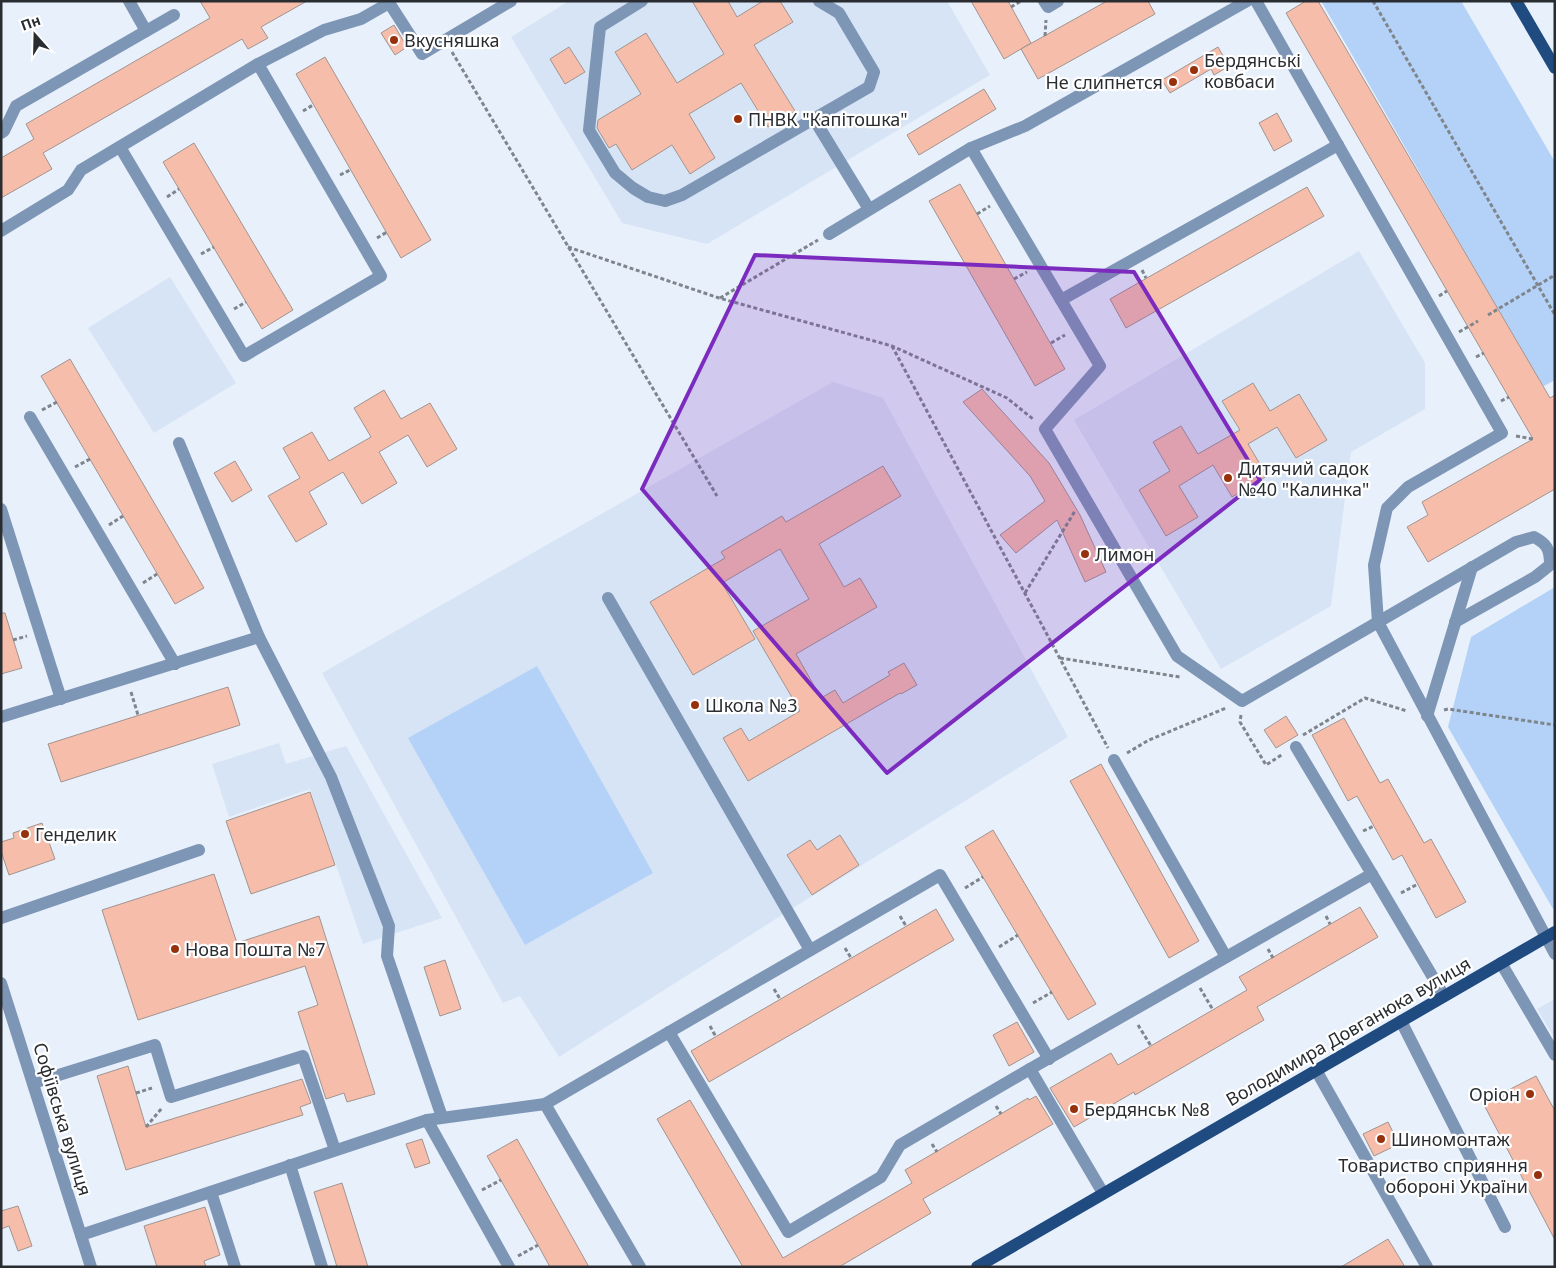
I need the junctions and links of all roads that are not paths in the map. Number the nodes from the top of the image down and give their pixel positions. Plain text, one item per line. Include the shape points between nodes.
1 (129, 1) edge
2 (511, 1) edge
3 (642, 1) edge
4 (819, 1) edge
5 (1044, 1) edge
6 (1058, 1) edge
7 (1247, 1) edge
8 (1256, 1) edge
9 (1516, 1) edge
10 (389, 2) edge
11 (174, 14) dead end
12 (146, 31) junction
13 (258, 64) junction
14 (1555, 68) edge
15 (814, 119) junction
16 (1, 133) edge
17 (1338, 145) junction
18 (120, 147) junction
19 (971, 148) junction
20 (869, 209) junction
21 (1, 231) edge
22 (829, 234) road end
23 (1061, 300) junction
24 (30, 417) dead end
25 (179, 443) dead end
26 (1, 509) edge
27 (1472, 567) junction
28 (608, 598) dead end
29 (1378, 622) junction
30 (1455, 622) junction
31 (259, 637) junction
32 (175, 664) junction
33 (61, 700) junction
34 (1427, 716) junction
35 (1, 717) edge
36 (1296, 746) road end
37 (1114, 760) road end
38 (199, 850) dead end
39 (1372, 874) junction
40 (1, 918) edge
41 (1550, 934) edge
42 (810, 950) junction
43 (1555, 954) edge
44 (1226, 958) junction
45 (1501, 963) junction
46 (1, 983) edge
47 (1444, 996) junction
48 (1401, 1021) junction
49 (669, 1032) junction
50 (1555, 1055) edge
51 (1049, 1058) junction
52 (1030, 1069) junction
53 (1316, 1070) junction
54 (33, 1083) junction
55 (545, 1104) junction
56 (442, 1117) junction
57 (427, 1120) junction
58 (335, 1150) junction
59 (290, 1165) junction
60 (211, 1192) junction
61 (1104, 1193) junction
62 (1505, 1227) dead end
63 (81, 1235) junction
64 (508, 1265) edge
65 (986, 1265) edge
66 (91, 1267) edge
67 (235, 1267) edge
68 (322, 1267) edge
69 (640, 1267) edge
70 (1427, 1267) edge

1 - 12 street
2 - 10 street via 422,54
3 - 15 street via 600,27 589,117 589,130 615,173 633,188 665,201 682,195
4 - 15 street via 839,12 874,72 869,87
5 - 6 street via 1048,7
7 - 19 street via 1025,126
8 - 17 street
9 - 14 main road
10 - 13 street via 361,19 324,30
11 - 12 street
12 - 16 street via 16,106
13 - 18 street
13 - 18 street via 380,276 244,356
15 - 20 street
17 - 23 street
17 - 29 street via 1502,433 1408,487 1387,508 1374,566
18 - 21 street via 81,170 68,190
19 - 20 street
19 - 23 street
20 - 22 street
23 - 29 street via 1100,366 1045,429 1177,656 1242,701
24 - 32 street
25 - 31 street
26 - 33 street
27 - 29 street
27 - 30 street
27 - 30 street via 1516,542 1534,537 1546,544 1550,552 1550,565 1535,578
28 - 42 street
29 - 34 street
30 - 34 street
31 - 32 street
31 - 56 street via 331,777 389,926 387,956
32 - 33 street
33 - 35 street
34 - 41 street
36 - 39 street
37 - 44 street
38 - 40 street
39 - 44 street
39 - 47 street
41 - 43 street
41 - 45 main road, Володимира Довганюка вулиця
42 - 49 street
42 - 51 street via 940,875
44 - 51 street
45 - 47 main road, Володимира Довганюка вулиця
45 - 50 street
46 - 54 street, Софіївська вулиця
47 - 48 main road, Володимира Довганюка вулиця
48 - 53 main road, Володимира Довганюка вулиця
48 - 62 street
49 - 52 street via 788,1232 881,1177 900,1145
49 - 55 street
51 - 52 street
52 - 61 street
53 - 61 main road, Володимира Довганюка вулиця
53 - 70 street
54 - 58 street via 155,1045 171,1097 303,1056
54 - 63 street, Софіївська вулиця
55 - 56 street
55 - 69 street
56 - 57 street
57 - 58 street
57 - 64 street
58 - 59 street
59 - 60 street
59 - 68 street
60 - 63 street
60 - 67 street
61 - 65 main road, Володимира Довганюка вулиця
63 - 66 street, Софіївська вулиця

